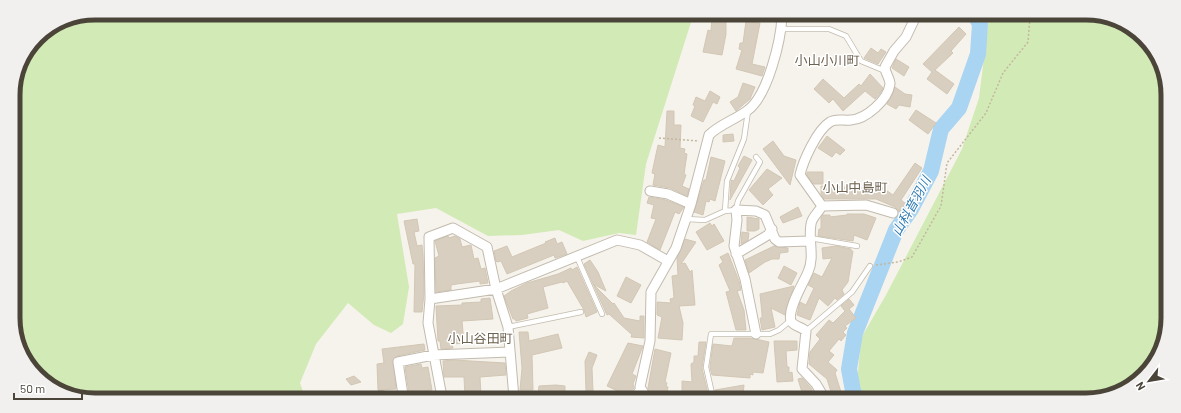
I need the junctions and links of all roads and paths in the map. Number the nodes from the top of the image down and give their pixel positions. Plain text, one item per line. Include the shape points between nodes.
1 (782, 20) edge
2 (914, 20) edge
3 (1030, 20) edge
4 (781, 29) junction
5 (885, 71) junction
6 (748, 110) junction
7 (659, 138) dead end
8 (707, 141) junction
9 (756, 157) dead end
10 (650, 190) dead end
11 (691, 204) junction
12 (822, 206) junction
13 (736, 210) junction
14 (725, 211) junction
15 (893, 213) dead end
16 (686, 219) junction
17 (772, 229) junction
18 (809, 240) junction
19 (857, 246) dead end
20 (736, 254) junction
21 (577, 257) junction
22 (668, 261) junction
23 (870, 266) joint
24 (496, 289) junction
25 (430, 299) junction
26 (581, 312) dead end
27 (602, 314) dead end
28 (791, 320) junction
29 (508, 327) junction
30 (806, 331) junction
31 (756, 334) junction
32 (510, 352) junction
33 (433, 355) junction
34 (640, 387) junction
35 (402, 393) edge
36 (441, 393) edge
37 (514, 393) edge
38 (635, 393) edge
39 (644, 393) edge
40 (711, 393) edge
41 (821, 393) edge

1 - 4 street
2 - 5 street via 906,37 894,51
3 - 23 path via 1028,42 1003,73 986,113 948,163 941,206 912,257
4 - 5 lane via 829,30 846,36 861,61
4 - 6 street via 769,74
5 - 12 street via 890,84 886,95 869,112 858,118 830,122 807,152 800,175
6 - 8 street via 716,128
6 - 14 lane via 744,139 727,181
7 - 8 path
8 - 11 street
9 - 13 lane via 760,162 738,201
10 - 11 street via 668,194
11 - 16 street
12 - 15 street via 866,205
12 - 18 street via 811,221
13 - 14 lane
13 - 17 street via 765,214
13 - 20 street
14 - 16 lane via 705,220
16 - 22 street via 676,248
17 - 18 street via 775,239 779,242
17 - 20 street via 768,235
18 - 19 lane
18 - 28 street via 812,255 810,265 791,311
20 - 31 street via 745,279
21 - 22 street via 616,240 640,245
21 - 24 street
21 - 27 lane
22 - 34 street via 650,292 650,341
23 - 30 lane via 852,292
24 - 25 street
24 - 25 street via 487,247 453,228 429,237
24 - 29 street
25 - 33 street via 428,323
26 - 29 lane
28 - 30 street via 793,324
28 - 31 lane via 780,330 770,334
29 - 32 street
30 - 41 street via 802,369
31 - 40 lane via 711,334 706,367
32 - 33 street
32 - 37 street
33 - 35 street via 398,362
33 - 36 street
34 - 38 lane
34 - 39 street

